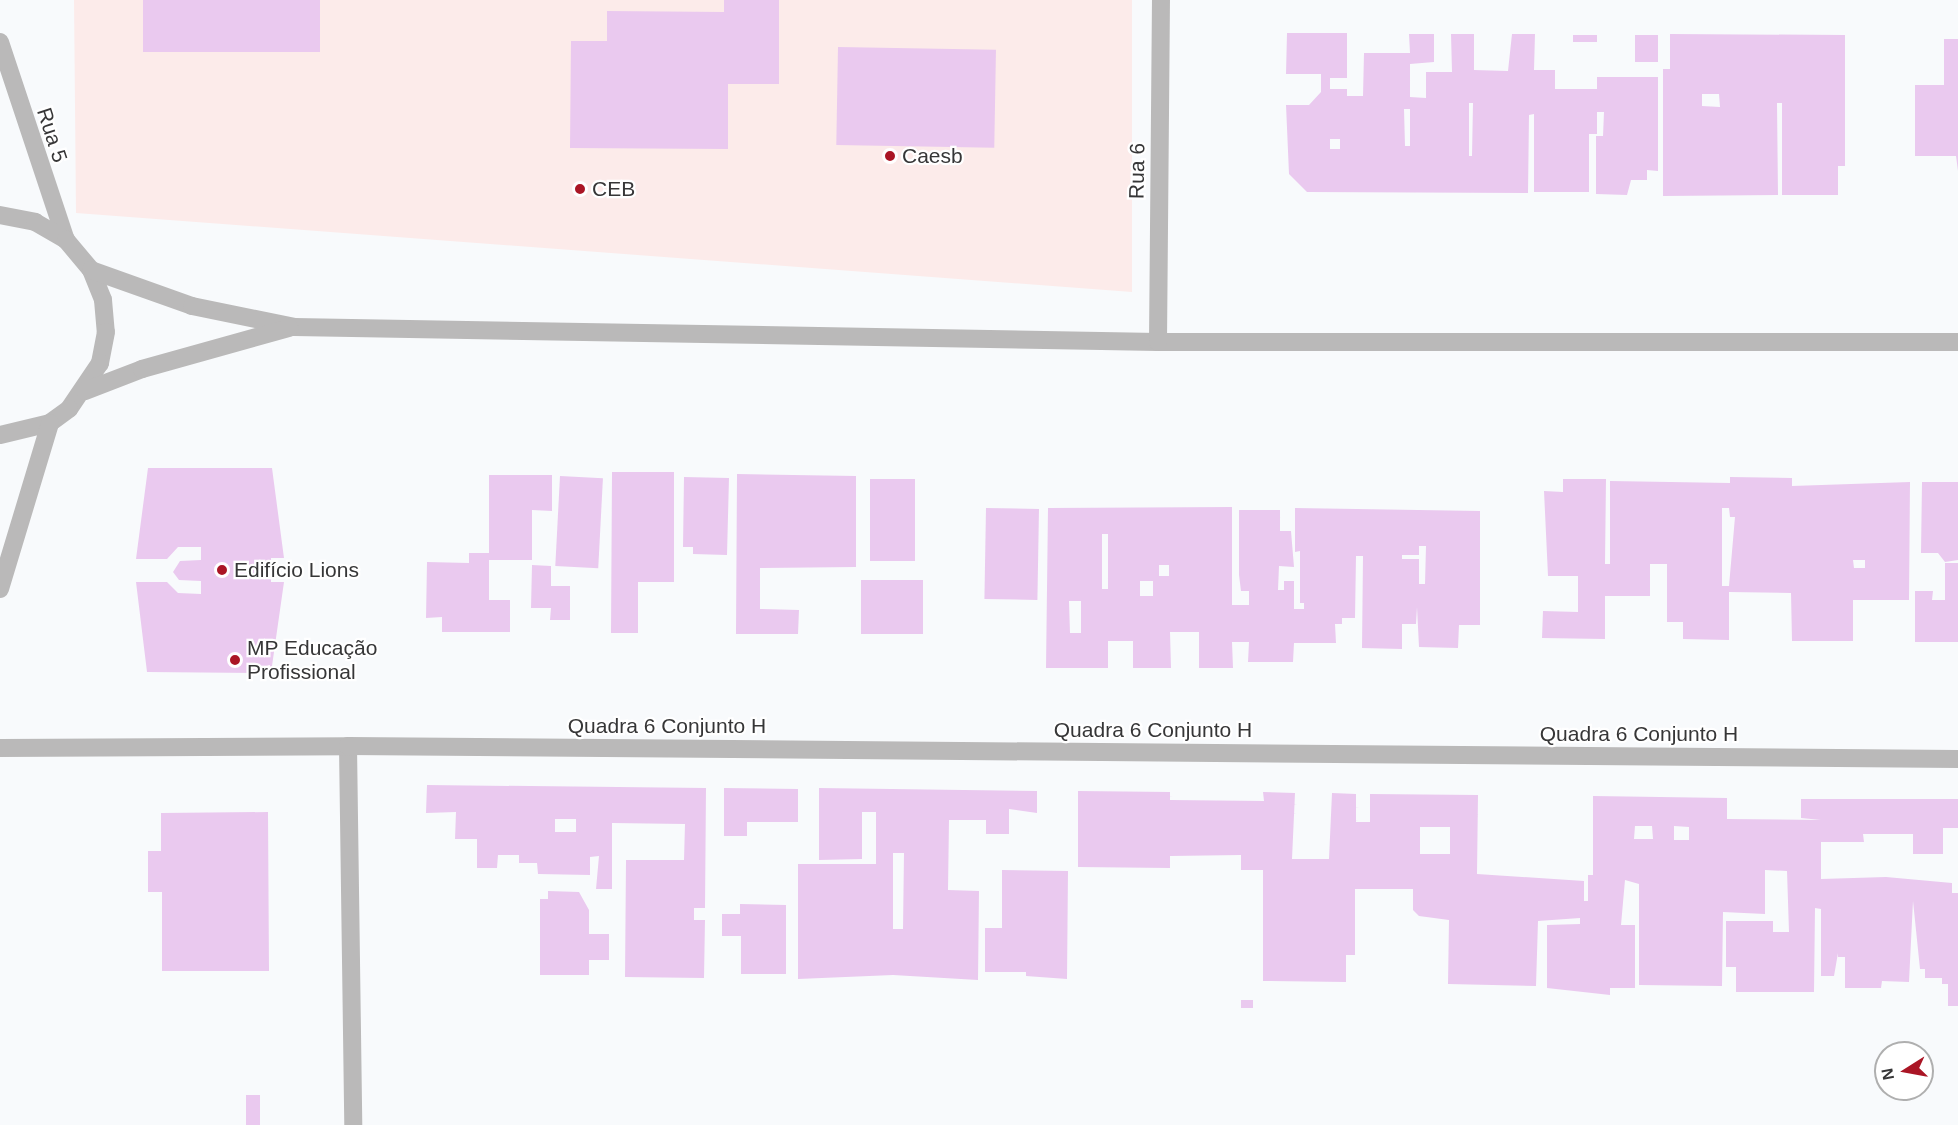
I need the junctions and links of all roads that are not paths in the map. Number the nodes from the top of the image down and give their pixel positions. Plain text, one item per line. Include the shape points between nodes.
1 (1161, 0) edge
2 (0, 42) edge
3 (0, 215) edge
4 (66, 240) junction
5 (91, 270) junction
6 (294, 327) junction
7 (1158, 342) junction
8 (1958, 342) edge
9 (85, 392) junction
10 (50, 423) junction
11 (0, 435) edge
12 (0, 589) edge
13 (348, 746) junction
14 (0, 748) edge
15 (1958, 759) edge
16 (353, 1125) edge

1 - 7 street, Rua 6
2 - 4 street, Rua 5
3 - 4 street via 35,222
4 - 5 street
5 - 6 street via 192,306
5 - 9 street via 103,300 106,332 100,363
6 - 7 street
6 - 9 street via 162,363
7 - 8 street
9 - 10 street
10 - 11 street via 19,434
10 - 12 street
13 - 14 street, Quadra 6 Conjunto H
13 - 15 street, Quadra 6 Conjunto H
13 - 16 street

